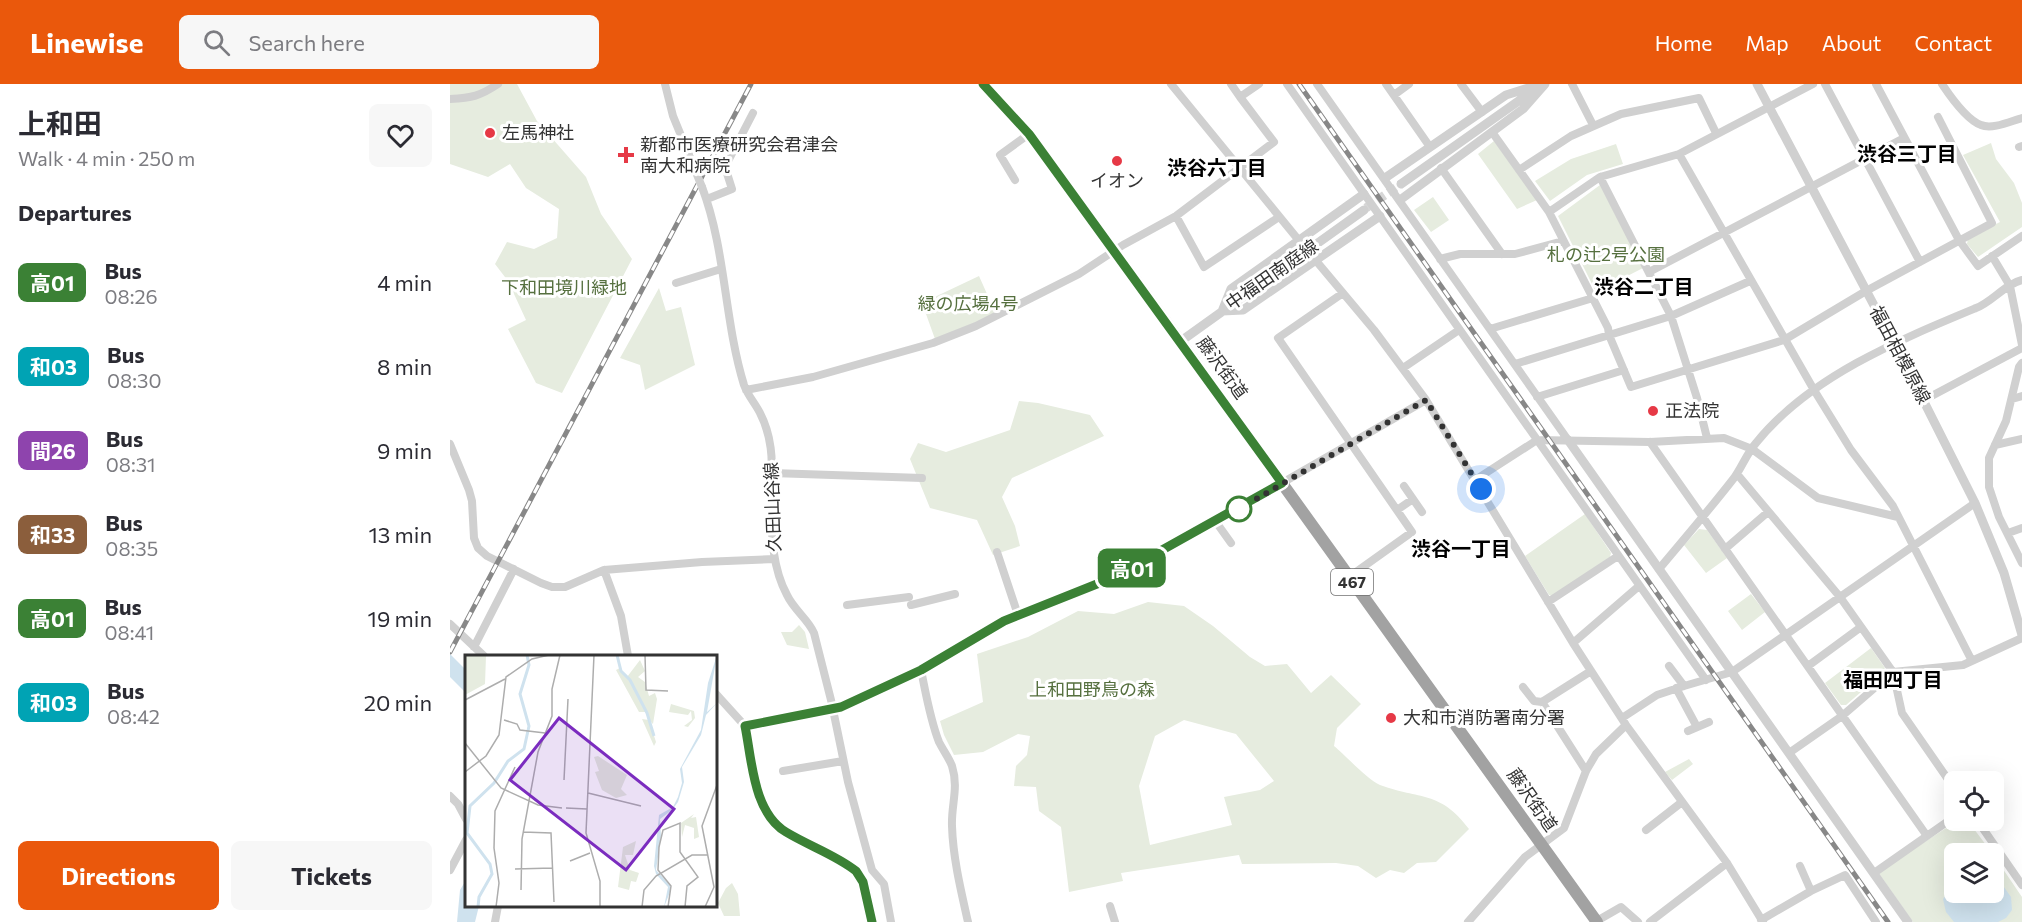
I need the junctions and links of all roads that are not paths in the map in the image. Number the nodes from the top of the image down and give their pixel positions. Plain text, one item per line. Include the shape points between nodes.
1 (498, 84) edge
2 (665, 84) edge
3 (983, 84) edge
4 (1231, 84) edge
5 (1259, 84) edge
6 (1287, 84) edge
7 (1317, 84) edge
8 (1386, 84) edge
9 (1409, 84) edge
10 (1461, 84) edge
11 (1543, 84) edge
12 (1572, 84) edge
13 (1757, 84) edge
14 (1813, 84) edge
15 (1825, 84) edge
16 (1876, 84) edge
17 (1942, 84) edge
18 (1174, 85) edge
19 (1394, 95) junction
20 (1240, 97) junction
21 (450, 99) edge
22 (1769, 106) junction
23 (1482, 112) junction
24 (753, 113) dead end
25 (1938, 117) dead end
26 (2022, 118) edge
27 (1593, 125) junction
28 (1492, 132) junction
29 (1716, 133) junction
30 (1029, 134) junction
31 (1904, 138) junction
32 (1430, 147) junction
33 (1679, 154) junction
34 (1865, 159) junction
35 (1240, 167) junction
36 (1441, 168) junction
37 (1519, 170) junction
38 (1600, 177) junction
39 (1385, 178) junction
40 (1015, 180) dead end
41 (1401, 184) tunnel mouth
42 (1812, 186) junction
43 (1364, 194) junction
44 (706, 199) junction
45 (1400, 200) junction
46 (1364, 210) tunnel mouth
47 (1549, 212) junction
48 (1176, 216) junction
49 (1380, 216) junction
50 (1279, 217) junction
51 (1723, 233) junction
52 (2022, 236) edge
53 (1959, 240) junction
54 (1563, 241) junction
55 (1301, 243) junction
56 (1114, 251) junction
57 (1502, 254) junction
58 (1992, 256) junction
59 (1314, 258) junction
60 (1440, 259) junction
61 (1920, 262) junction
62 (720, 269) junction
63 (1649, 272) junction
64 (2022, 280) edge
65 (1750, 281) junction
66 (676, 283) dead end
67 (2010, 286) junction
68 (1866, 291) junction
69 (1343, 293) junction
70 (1593, 298) junction
71 (1222, 311) junction
72 (1671, 316) junction
73 (1490, 329) junction
74 (1459, 330) junction
75 (1609, 335) junction
76 (1784, 340) junction
77 (1181, 341) junction
78 (1895, 343) junction
79 (2022, 347) edge
80 (2022, 363) edge
81 (1515, 364) junction
82 (1403, 368) junction
83 (1688, 368) junction
84 (1624, 370) junction
85 (746, 390) junction
86 (1814, 390) junction
87 (2022, 396) edge
88 (1537, 397) junction
89 (2012, 399) junction
90 (1426, 400) junction
91 (1924, 400) junction
92 (1707, 438) junction
93 (2022, 439) edge
94 (1537, 440) junction
95 (1568, 440) junction
96 (1650, 442) junction
97 (1352, 443) junction
98 (450, 444) edge
99 (1995, 445) junction
100 (1752, 449) junction
101 (772, 473) junction
102 (1737, 474) junction
103 (922, 477) dead end
104 (1475, 480) junction
105 (1282, 483) junction
106 (1404, 486) dead end
107 (1413, 499) junction
108 (1975, 503) junction
109 (1397, 510) junction
110 (1422, 512) dead end
111 (1768, 512) junction
112 (1898, 517) junction
113 (1704, 518) junction
114 (1216, 522) junction
115 (2022, 528) edge
116 (2007, 533) junction
117 (1231, 543) dead end
118 (1913, 546) junction
119 (1725, 549) junction
120 (997, 552) dead end
121 (1618, 556) junction
122 (774, 559) junction
123 (2022, 563) edge
124 (514, 569) junction
125 (1659, 569) junction
126 (604, 570) junction
127 (1349, 577) junction
128 (1639, 586) junction
129 (955, 594) dead end
130 (1840, 597) junction
131 (1548, 602) junction
132 (847, 605) dead end
133 (1018, 615) junction
134 (450, 624) edge
135 (1861, 627) junction
136 (1786, 635) junction
137 (2022, 636) edge
138 (1573, 643) junction
139 (474, 647) junction
140 (482, 655) edge
141 (628, 655) edge
142 (1972, 661) junction
143 (1669, 666) dead end
144 (1808, 666) junction
145 (921, 670) junction
146 (1591, 670) junction
147 (1732, 672) junction
148 (1893, 672) junction
149 (1706, 680) junction
150 (1523, 687) dead end
151 (1680, 687) junction
152 (717, 695) edge
153 (1542, 702) junction
154 (833, 709) junction
155 (1842, 716) junction
156 (1624, 722) junction
157 (1709, 722) dead end
158 (745, 726) junction
159 (1697, 727) junction
160 (1688, 730) dead end
161 (1789, 753) junction
162 (843, 761) junction
163 (783, 771) dead end
164 (1586, 771) junction
165 (1944, 774) edge
166 (450, 796) edge
167 (1682, 802) junction
168 (465, 817) edge
169 (1944, 824) edge
170 (1646, 830) dead end
171 (1985, 831) edge
172 (1927, 837) junction
173 (465, 842) edge
174 (1541, 844) junction
175 (1727, 863) junction
176 (1800, 866) dead end
177 (450, 870) edge
178 (1874, 873) junction
179 (2022, 885) edge
180 (1812, 891) junction
181 (1110, 906) dead end
182 (498, 907) edge
183 (1762, 921) edge
184 (495, 922) edge
185 (873, 922) edge
186 (891, 922) edge
187 (968, 922) edge
188 (1115, 922) edge
189 (1468, 922) edge
190 (1596, 922) edge
191 (1638, 922) edge
192 (1650, 922) edge
193 (1876, 922) edge
194 (1908, 922) edge

1 - 21 street via 482,95
2 - 44 street, 久田山谷線, bridge via 673,116
3 - 30 highway, 藤沢街道 / 467
4 - 20 street
5 - 20 street
6 - 43 street
7 - 39 street
8 - 19 street
9 - 19 street
10 - 23 street
11 - 23 street via 1506,95
11 - 28 street via 1523,109
11 - 41 street
12 - 27 street
13 - 22 street, 福田相模原線
14 - 22 street
15 - 34 street
16 - 31 street
17 - 26 street via 1957,105 1981,125 1994,126
18 - 35 street
19 - 32 street
20 - 35 street via 1274,142
22 - 29 street
22 - 42 street, 福田相模原線
23 - 32 street
24 - 44 street via 725,167 732,189
25 - 53 street via 1992,223
27 - 29 street via 1621,114 1699,98
27 - 37 street
28 - 36 street
28 - 37 street
29 - 33 street
30 - 40 street via 1000,155
30 - 56 highway, 藤沢街道 / 467
31 - 34 street
31 - 53 street
32 - 39 street
33 - 38 street
33 - 51 street
34 - 42 street
34 - 61 street
35 - 48 street
35 - 50 street
36 - 45 street
36 - 57 street
37 - 47 street
38 - 47 street
38 - 63 street
39 - 45 street
42 - 51 street
42 - 68 street, 福田相模原線
43 - 49 street
43 - 55 street
44 - 62 street, 久田山谷線
45 - 60 street
46 - 71 street, 中福田南庭線
47 - 54 street
48 - 50 street via 1204,267
48 - 56 street
49 - 59 street
49 - 74 street
50 - 55 street
51 - 63 street
51 - 65 street
52 - 58 street
53 - 58 street via 1978,266
53 - 61 street
54 - 57 street
54 - 70 street
55 - 59 street, bridge
55 - 71 street via 1231,289
56 - 77 highway, 藤沢街道 / 467
56 - 85 street via 1059,285 953,336 813,377
57 - 60 street via 1460,254
58 - 67 street
59 - 69 street
59 - 71 street via 1243,310
60 - 73 street
61 - 68 street
62 - 66 street
62 - 85 street, 久田山谷線
63 - 72 street
64 - 67 street
65 - 72 street
65 - 76 street
67 - 78 street via 1979,307
67 - 79 street
68 - 76 street
68 - 78 street, 福田相模原線
69 - 82 street
69 - 97 street via 1278,338
70 - 73 street
70 - 75 street
71 - 77 street, 中福田南庭線
72 - 75 street
72 - 83 street
73 - 81 street
74 - 82 street
74 - 94 street
75 - 81 street
75 - 84 street
76 - 83 street
76 - 86 street
77 - 105 highway, 藤沢街道 / 467
78 - 86 street
78 - 91 street, 福田相模原線
79 - 91 street
80 - 89 street
81 - 88 street
82 - 90 street
83 - 84 street via 1631,387
83 - 92 street
84 - 88 street
85 - 101 street, 久田山谷線 via 768,430
86 - 100 street
86 - 112 street
87 - 89 street
88 - 95 street
89 - 99 street
90 - 97 street
90 - 104 street
91 - 108 street, 福田相模原線
92 - 96 street
92 - 100 street via 1724,438
93 - 99 street
94 - 95 street
94 - 104 street
94 - 121 street
95 - 96 street
95 - 125 street
96 - 113 street
97 - 105 street
97 - 109 street
98 - 124 street via 472,501 478,549
99 - 116 street via 1989,458 1989,486
100 - 102 street
100 - 112 street via 1818,498
101 - 103 street
101 - 122 street, 久田山谷線
102 - 111 street
102 - 113 street
104 - 131 street
105 - 114 street
105 - 127 highway, 藤沢街道 / 467
106 - 107 street
107 - 109 street
107 - 110 street
108 - 118 street
108 - 137 street, 福田相模原線 via 2004,573
109 - 127 street via 1412,532
111 - 119 street
111 - 130 street
112 - 118 street
113 - 119 street
113 - 125 street
114 - 117 street
114 - 133 street via 1112,578
115 - 116 street
116 - 123 street
118 - 130 street
118 - 142 street
119 - 136 street
120 - 133 street
121 - 128 street
121 - 131 street
122 - 126 street
122 - 154 street, 久田山谷線 via 787,596 810,624
124 - 126 street via 552,587 565,587
124 - 139 street
125 - 147 street
126 - 141 street via 621,616
127 - 174 highway, 藤沢街道 / 467
128 - 138 street
128 - 149 street
129 - 132 street
130 - 135 street
130 - 136 street
131 - 138 street
133 - 145 street
134 - 139 street
135 - 144 street
135 - 148 street
136 - 144 street
136 - 147 street
137 - 142 street
138 - 146 street
139 - 140 street
142 - 148 street
143 - 151 street
144 - 155 street
145 - 154 street
145 - 187 street via 932,723 952,766 956,795 952,827
146 - 153 street
146 - 156 street
147 - 149 street
147 - 161 street
148 - 155 street
148 - 165 street via 1902,713
149 - 151 street
150 - 153 street via 1534,701
151 - 156 street via 1657,695
151 - 159 street
152 - 158 street
153 - 164 street
154 - 158 street
154 - 162 street, 久田山谷線
155 - 161 street
155 - 172 street
156 - 164 street
156 - 167 street
157 - 159 street
158 - 185 street via 765,809 784,831 856,871 863,882
159 - 160 street
161 - 178 street
162 - 163 street
162 - 186 street, 久田山谷線 via 872,870 884,884
164 - 174 street via 1564,828
166 - 168 street
167 - 170 street
167 - 175 street
169 - 172 street
171 - 179 street
172 - 178 street
173 - 177 street
174 - 189 street
174 - 190 highway, 藤沢街道 / 467
175 - 183 street
175 - 192 street
176 - 180 street
178 - 194 street
180 - 183 street
180 - 193 street via 1845,875
181 - 188 street
182 - 184 street
190 - 191 street via 1621,907

